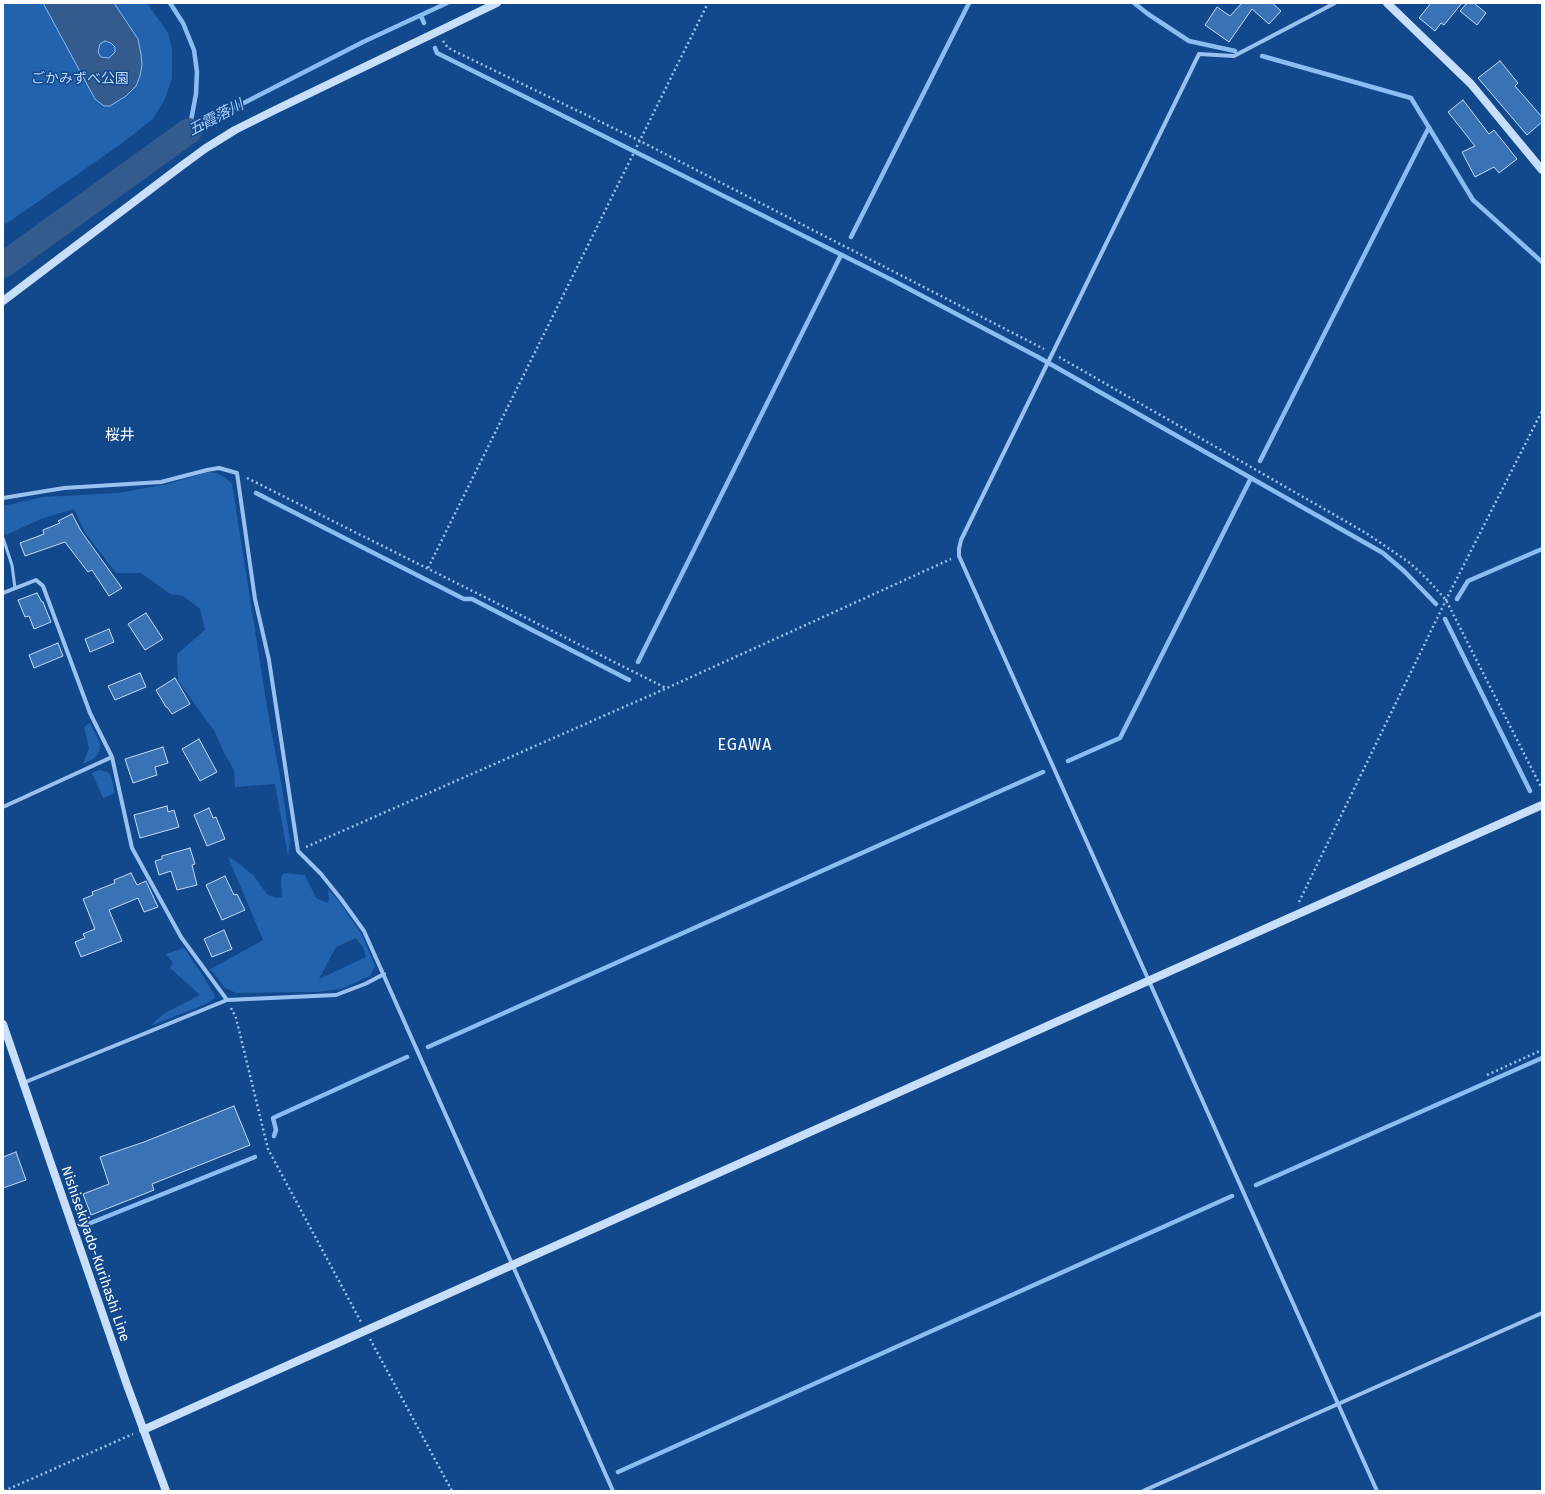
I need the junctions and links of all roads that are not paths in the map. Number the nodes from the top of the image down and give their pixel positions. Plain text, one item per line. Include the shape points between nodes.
1 (497, 3) edge
2 (1335, 3) edge
3 (1387, 3) edge
4 (1542, 170) edge
5 (3, 301) edge
6 (3, 498) edge
7 (3, 538) edge
8 (15, 588) junction
9 (3, 592) edge
10 (112, 757) junction
11 (1542, 805) edge
12 (3, 807) edge
13 (384, 974) junction
14 (1149, 981) junction
15 (228, 1000) junction
16 (3, 1024) edge
17 (23, 1083) junction
18 (512, 1266) junction
19 (1542, 1313) edge
20 (1338, 1404) junction
21 (143, 1430) junction
22 (166, 1491) edge
23 (613, 1491) edge
24 (1143, 1491) edge
25 (1377, 1491) edge

1 - 5 street via 235,130 206,148
2 - 14 street via 1234,56 1199,54 961,540 959,549 959,556
3 - 4 street via 1471,84
6 - 13 street via 64,488 161,482 218,468 237,473 255,599 269,660 298,851 341,898 364,931
7 - 8 lane via 12,565
8 - 9 street
8 - 10 street via 36,580 43,586 90,713
10 - 12 street
10 - 15 street via 132,848 181,937
11 - 14 street
13 - 15 street via 336,995
13 - 18 street
14 - 18 street
14 - 20 street
15 - 17 street
16 - 17 street, Nishisekiyado-Kurihashi Line
17 - 21 street, Nishisekiyado-Kurihashi Line
18 - 21 street
18 - 23 street
19 - 20 street
20 - 24 street
20 - 25 street
21 - 22 street, Nishisekiyado-Kurihashi Line

